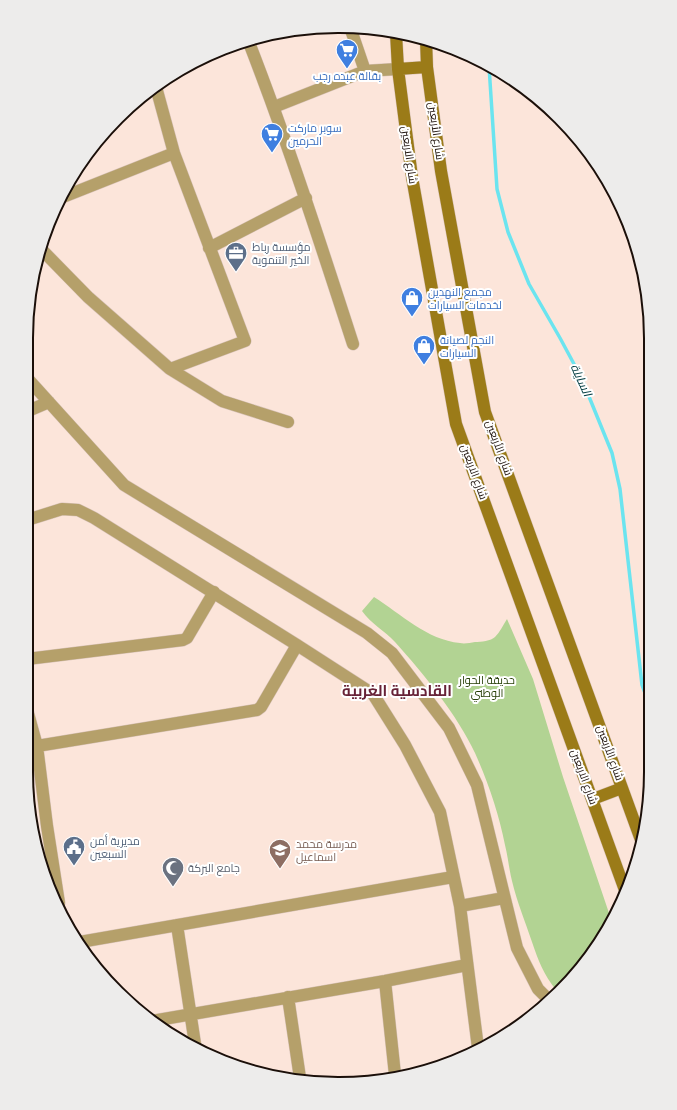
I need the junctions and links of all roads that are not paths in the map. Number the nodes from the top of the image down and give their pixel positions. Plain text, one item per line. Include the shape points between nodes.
1 (352, 34) edge
2 (396, 39) edge
3 (250, 46) edge
4 (426, 46) edge
5 (427, 67) junction
6 (398, 69) junction
7 (365, 71) junction
8 (158, 93) edge
9 (274, 107) junction
10 (174, 153) junction
11 (70, 194) edge
12 (306, 198) junction
13 (209, 248) junction
14 (45, 253) edge
15 (353, 344) dead end
16 (170, 369) junction
17 (33, 384) edge
18 (49, 402) junction
19 (33, 409) edge
20 (288, 422) dead end
21 (33, 518) edge
22 (214, 592) junction
23 (297, 645) junction
24 (33, 658) edge
25 (33, 746) edge
26 (33, 762) edge
27 (622, 788) junction
28 (592, 799) junction
29 (41, 827) edge
30 (638, 832) edge
31 (452, 877) junction
32 (55, 884) edge
33 (623, 884) edge
34 (504, 898) junction
35 (460, 906) junction
36 (177, 926) junction
37 (84, 941) edge
38 (466, 965) junction
39 (385, 981) junction
40 (545, 996) edge
41 (288, 997) junction
42 (190, 1014) junction
43 (160, 1019) edge
44 (194, 1040) edge
45 (477, 1043) edge
46 (395, 1072) edge
47 (299, 1074) edge

1 - 7 street
2 - 6 main road, شارع الاربعين
3 - 9 street
4 - 5 main road, شارع الأربعين
5 - 6 main road
5 - 27 main road, شارع الأربعين via 441,172 485,412
6 - 7 street
6 - 28 main road, شارع الاربعين via 412,177 456,424
7 - 9 street
8 - 10 street
9 - 12 street
10 - 11 street
10 - 13 street
12 - 13 street
12 - 15 street
13 - 16 street via 245,341
14 - 16 street via 88,297
16 - 20 street via 222,401
17 - 18 street
18 - 19 street
18 - 34 street via 124,485 366,632 392,653 449,728 477,786
21 - 22 street via 62,509 78,510
22 - 23 street
22 - 24 street via 187,638 183,640
23 - 25 street via 257,710
23 - 31 street via 372,694 405,745 440,812
26 - 29 street
27 - 28 main road
27 - 30 main road, شارع الأربعين
28 - 33 main road, شارع الاربعين
29 - 32 street
31 - 35 street
31 - 36 street
34 - 35 street
34 - 40 street via 517,948 538,989
35 - 38 street
36 - 37 street
36 - 42 street
38 - 39 street
38 - 45 street
39 - 41 street
39 - 46 street
41 - 42 street
41 - 47 street
42 - 43 street
42 - 44 street

